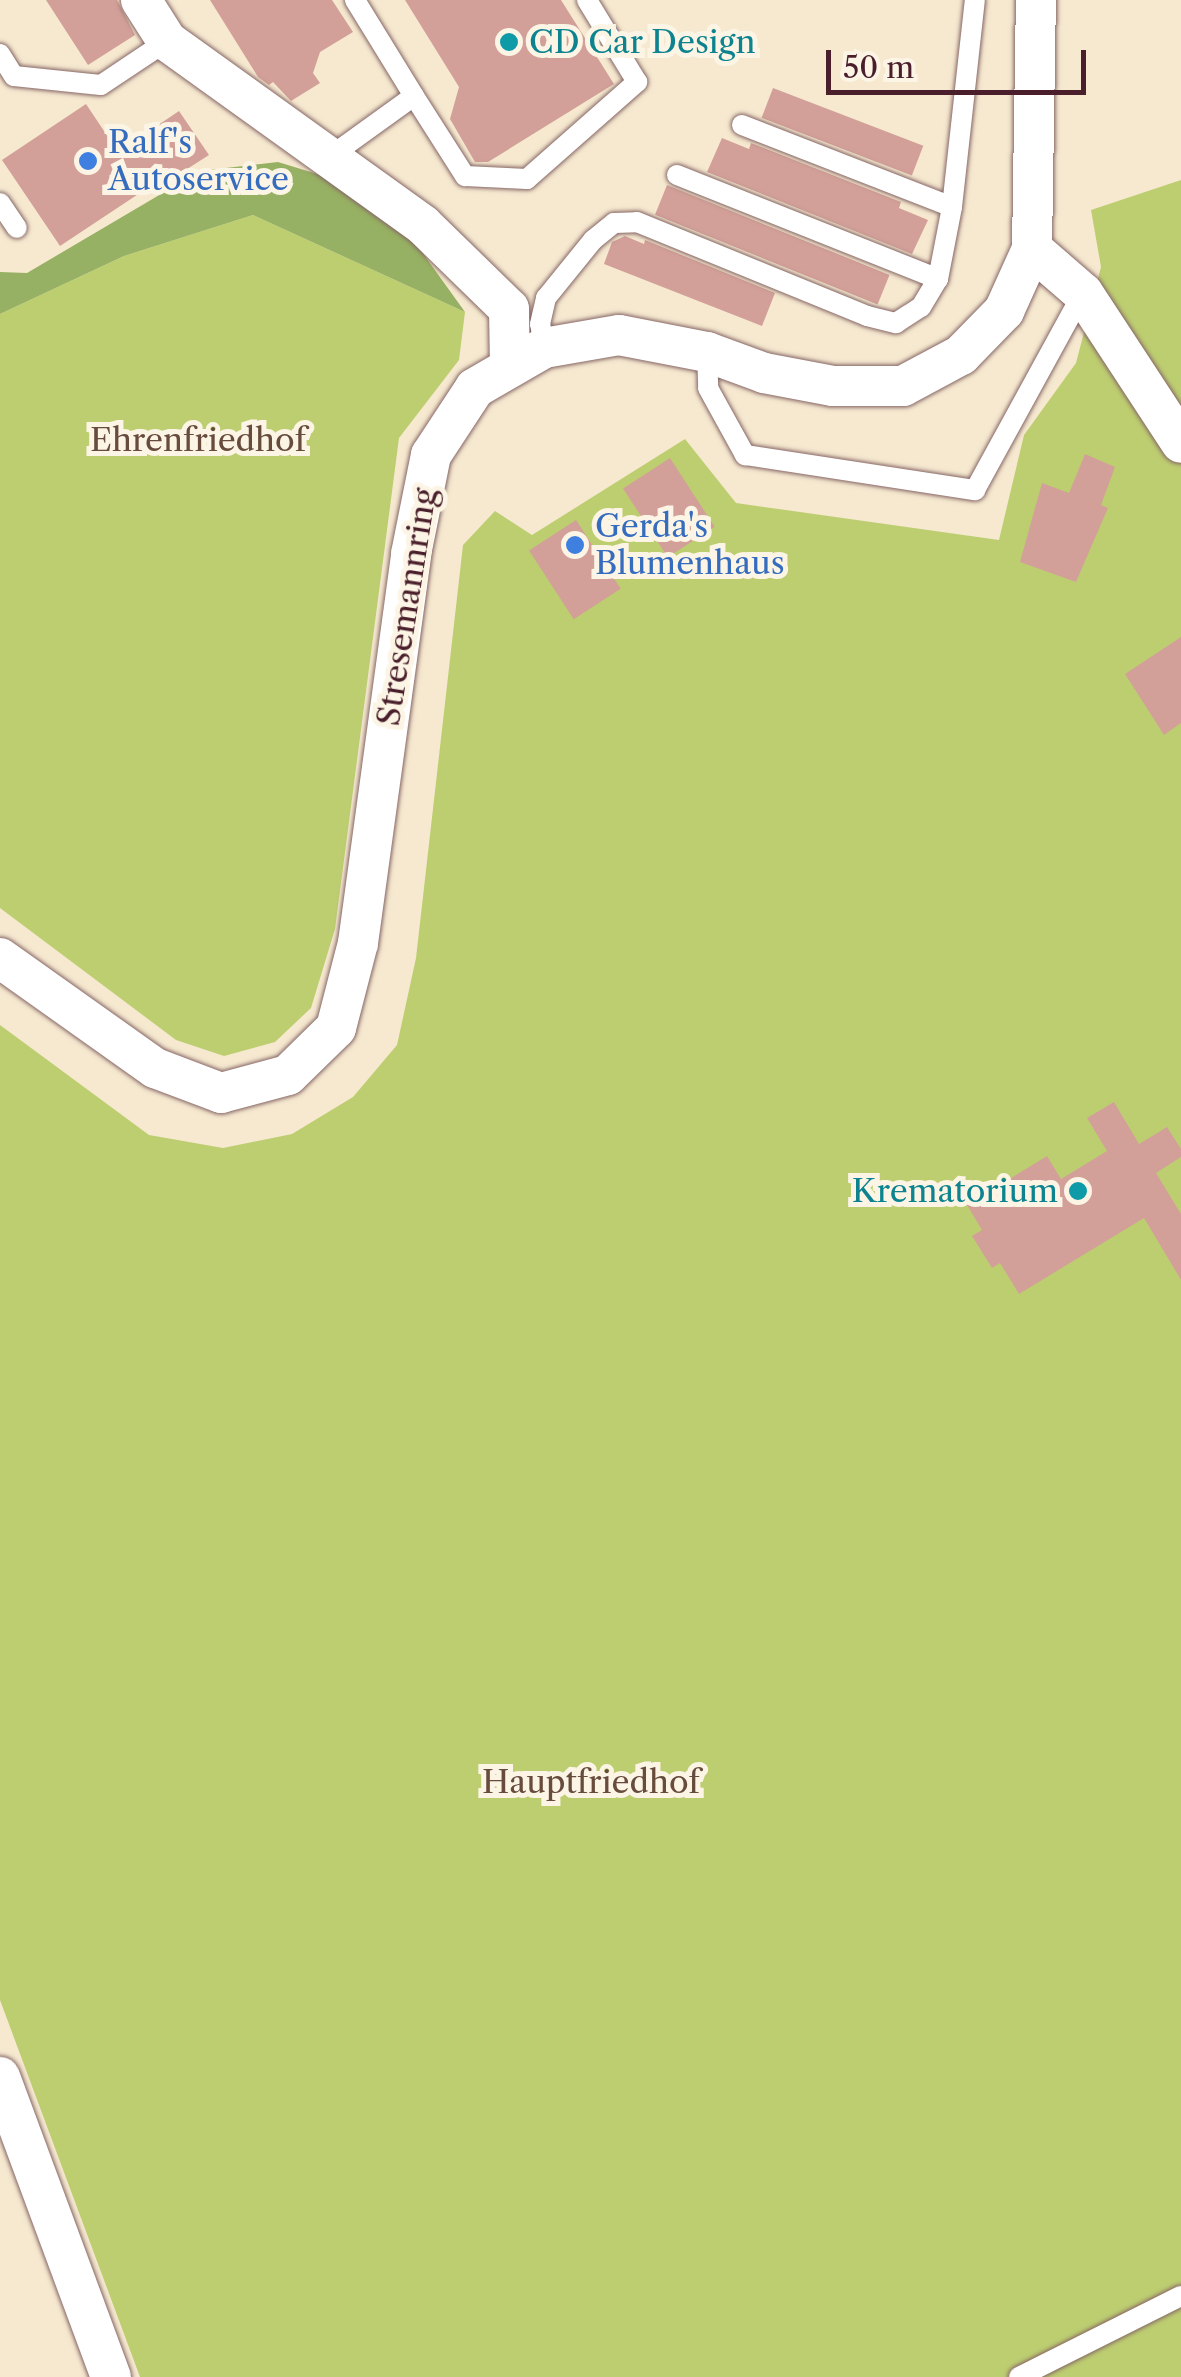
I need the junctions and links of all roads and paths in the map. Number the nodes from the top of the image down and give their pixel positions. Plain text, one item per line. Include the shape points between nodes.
1 (141, 0) edge
2 (355, 0) edge
3 (587, 0) edge
4 (974, 0) edge
5 (1036, 0) edge
6 (167, 41) junction
7 (0, 54) edge
8 (414, 96) junction
9 (742, 125) dead end
10 (328, 158) junction
11 (677, 174) dead end
12 (0, 202) edge
13 (952, 207) junction
14 (16, 228) dead end
15 (1032, 250) junction
16 (938, 278) junction
17 (1083, 293) junction
18 (707, 352) junction
19 (527, 357) junction
20 (1181, 443) edge
21 (0, 958) edge
22 (0, 2077) edge
23 (1181, 2296) edge
24 (112, 2377) edge
25 (1019, 2377) edge

1 - 6 street
2 - 8 lane
3 - 8 lane via 637,82 527,179 465,176
4 - 13 lane
5 - 15 street, Stresemannring
6 - 7 lane via 101,85 14,76
6 - 10 street
8 - 10 lane
9 - 13 lane
10 - 19 street via 423,225 508,308
11 - 16 lane
12 - 14 lane
13 - 16 lane
15 - 17 street
15 - 18 street, Stresemannring via 1004,311 961,355 903,386 832,386 764,373
16 - 19 lane via 921,306 896,322 637,222 614,223 546,298
17 - 18 lane via 975,490 745,455 708,388
17 - 20 street
18 - 19 street, Stresemannring via 619,335
19 - 21 street, Stresemannring via 475,388 431,455 358,943 336,1028 288,1075 221,1093 155,1068
22 - 24 street
23 - 25 lane

